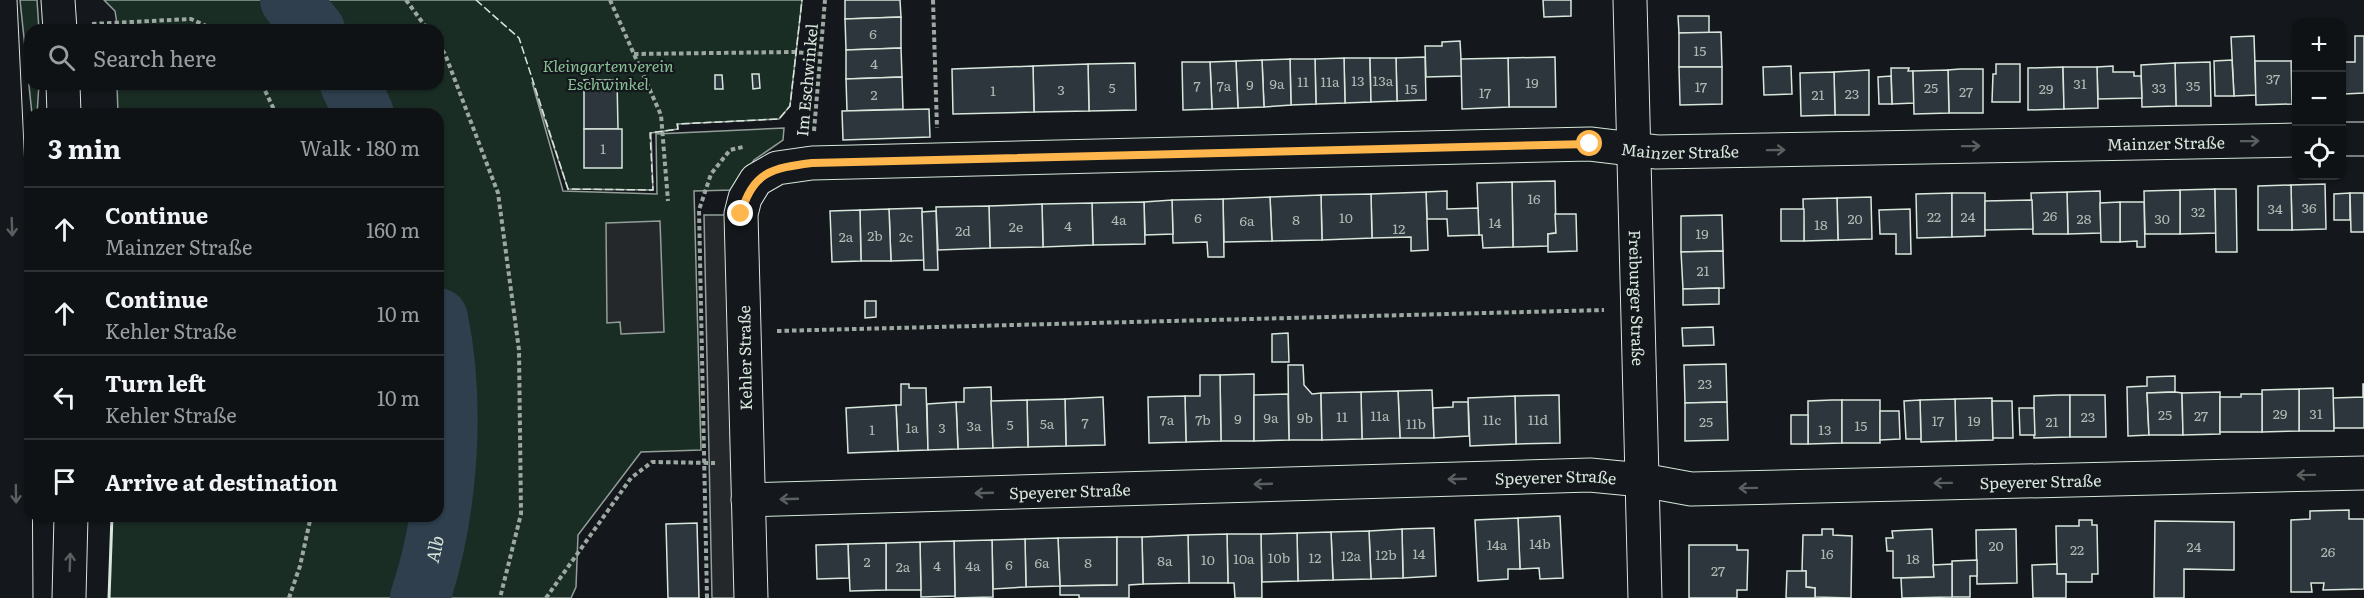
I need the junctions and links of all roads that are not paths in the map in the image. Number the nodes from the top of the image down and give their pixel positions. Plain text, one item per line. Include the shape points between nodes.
1 (0, 0) edge
2 (1630, 0) edge
3 (63, 90) edge
4 (64, 108) edge
5 (2346, 139) edge
6 (2364, 139) edge
7 (2292, 140) edge
8 (1634, 148) junction
9 (812, 163) joint
10 (2364, 473) edge
11 (1642, 480) junction
12 (748, 500) junction
13 (71, 522) edge
14 (15, 598) edge
15 (69, 598) edge
16 (751, 598) edge
17 (1645, 598) edge

1 -> 14 main road via 14,295
2 - 8 main road, Freiburger Straße
3 - 4 main road
5 - 6 main road
8 -> 7 main road, Mainzer Straße via 1657,152
8 - 9 main road, Mainzer Straße via 1578,144
8 - 11 main road, Freiburger Straße
9 - 12 main road, Kehler Straße via 777,168 756,180 741,214
10 -> 11 main road, Speyerer Straße via 1691,489
11 -> 12 main road, Speyerer Straße via 1590,475
11 - 17 main road, Freiburger Straße
12 - 16 main road, Kehler Straße
15 -> 13 main road

